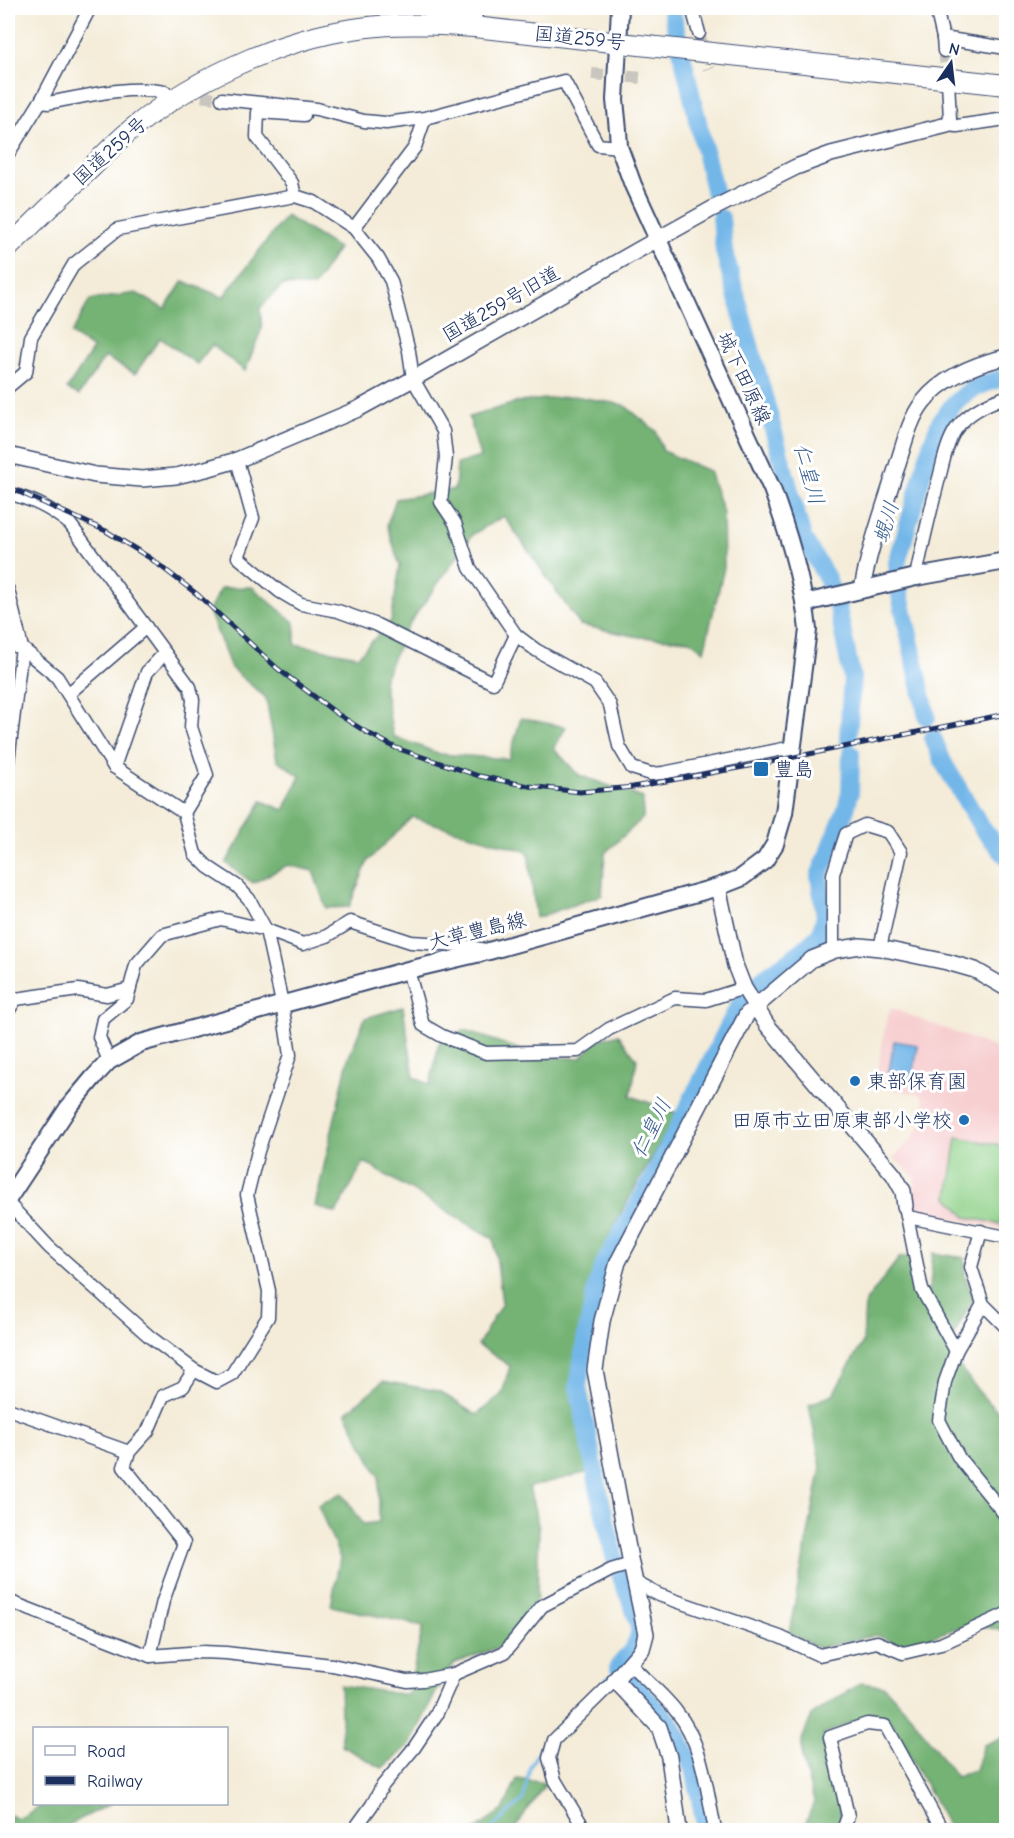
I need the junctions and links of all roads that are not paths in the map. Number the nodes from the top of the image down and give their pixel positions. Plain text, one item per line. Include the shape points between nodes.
1 (90, 8) edge
2 (620, 8) edge
3 (692, 8) edge
4 (936, 8) edge
5 (474, 17) edge
6 (696, 41) junction
7 (619, 44) junction
8 (1006, 48) edge
9 (948, 81) tunnel mouth
10 (1006, 85) edge
11 (165, 92) dead end
12 (42, 99) junction
13 (222, 99) tunnel mouth
14 (316, 109) junction
15 (424, 118) junction
16 (1006, 119) edge
17 (947, 125) junction
18 (619, 147) junction
19 (8, 154) edge
20 (295, 196) junction
21 (354, 228) junction
22 (658, 239) junction
23 (8, 248) edge
24 (1006, 357) edge
25 (413, 379) junction
26 (8, 387) edge
27 (1006, 397) edge
28 (8, 455) edge
29 (237, 460) junction
30 (8, 493) edge
31 (1006, 561) edge
32 (916, 577) junction
33 (8, 590) edge
34 (862, 590) junction
35 (812, 601) junction
36 (146, 627) junction
37 (516, 635) junction
38 (8, 644) edge
39 (22, 648) junction
40 (165, 653) junction
41 (68, 694) junction
42 (794, 747) junction
43 (8, 761) edge
44 (114, 767) junction
45 (184, 813) junction
46 (718, 887) junction
47 (266, 930) junction
48 (880, 948) junction
49 (835, 950) junction
50 (489, 951) junction
51 (408, 970) junction
52 (744, 988) junction
53 (1006, 988) edge
54 (129, 989) junction
55 (282, 1003) junction
56 (756, 1006) junction
57 (8, 1011) edge
58 (109, 1061) junction
59 (8, 1201) edge
60 (906, 1212) junction
61 (981, 1231) junction
62 (1006, 1237) edge
63 (984, 1304) junction
64 (1006, 1327) edge
65 (956, 1351) junction
66 (194, 1370) junction
67 (8, 1409) edge
68 (129, 1452) junction
69 (1006, 1516) edge
70 (631, 1564) junction
71 (635, 1582) junction
72 (8, 1601) edge
73 (1006, 1614) edge
74 (150, 1656) junction
75 (630, 1664) junction
76 (454, 1674) junction
77 (615, 1680) junction
78 (354, 1830) edge
79 (585, 1830) edge
80 (679, 1830) edge
81 (715, 1830) edge
82 (843, 1830) edge
83 (942, 1830) edge

1 - 12 street
2 - 7 main road, 城下田原線
3 - 6 street
4 - 8 street via 944,45
5 - 7 highway, 国道259号
5 - 23 highway, 国道259号 via 425,25 377,26 313,37 253,57 173,99 131,129
6 - 7 highway, 国道259号 via 664,47
6 - 10 highway, 国道259号
7 - 18 main road, 城下田原線 via 615,100
9 - 17 street
11 - 12 street via 122,90 48,103
12 - 19 street
13 - 14 street
14 - 15 street via 387,123
14 - 20 street via 309,116 258,112 257,137 292,183
15 - 18 street via 564,81 598,145
15 - 21 street via 414,147
16 - 17 street, 国道259号旧道
17 - 22 street, 国道259号旧道 via 831,154 796,167
18 - 22 main road, 城下田原線
20 - 21 street via 314,202
20 - 26 street via 118,229 74,264 31,337 26,372
21 - 25 street via 391,281
22 - 25 street, 国道259号旧道
22 - 35 main road, 城下田原線 via 772,489
24 - 34 street via 953,377 937,388 914,416
25 - 29 street, 国道259号旧道 via 358,409
25 - 37 street via 442,431 446,457 441,502 455,523 470,568
27 - 32 street via 973,412 952,436
28 - 29 street, 国道259号旧道 via 95,475 142,479 176,476
29 - 37 street via 253,518 238,557 279,591 301,604 338,611 377,625 493,683
30 - 36 street via 40,504 70,524
31 - 32 main road
32 - 34 main road
33 - 39 street
34 - 35 main road
35 - 42 main road, 大草豊島線
36 - 40 street
36 - 41 street
37 - 42 street via 595,683 610,705 619,746 632,768 663,773
38 - 39 street
39 - 41 street via 57,677
39 - 43 street
40 - 44 street via 147,672
40 - 45 street via 190,687 191,727 207,776
41 - 44 street
42 - 46 main road, 大草豊島線 via 775,844 765,860 741,878
44 - 45 street
45 - 47 street via 195,854 249,898
46 - 50 main road, 大草豊島線
46 - 52 street
47 - 50 street via 303,944 350,922 411,942
47 - 54 street via 221,919 162,935 136,965
47 - 55 street
48 - 49 street
48 - 49 street via 901,852 888,832 865,825 846,834 833,874
48 - 53 street via 975,970
49 - 56 street via 812,959
50 - 51 main road, 大草豊島線
51 - 52 street via 423,1025 486,1053 578,1051 609,1029 675,998 706,1000
51 - 55 main road, 大草豊島線
52 - 56 street
54 - 57 street via 107,995 78,990 16,999
54 - 58 street via 127,999 103,1019 99,1037
55 - 58 main road, 大草豊島線 via 141,1043
55 - 66 street via 290,1055 247,1196 269,1291 268,1317 232,1374 217,1382
56 - 60 street via 894,1175 903,1191
56 - 70 street via 747,1014 618,1262 602,1321 595,1370
58 - 59 main road, 大草豊島線 via 68,1108
59 - 66 street via 49,1247 150,1337
60 - 61 street
60 - 65 street via 922,1290
61 - 62 street
61 - 63 street via 972,1267
63 - 64 street
63 - 65 street
65 - 69 street via 945,1382 939,1420 959,1458
66 - 68 street via 183,1387 163,1396 148,1431
67 - 68 street
68 - 74 street via 124,1467 184,1543 163,1601
70 - 71 street
70 - 76 street via 611,1570 542,1606 505,1652
71 - 73 street via 658,1595 780,1636 819,1655 877,1642 903,1653 941,1644
71 - 75 street via 646,1634 642,1649
72 - 74 street
74 - 76 street via 226,1653 332,1665 407,1681
75 - 77 street
75 - 81 street via 688,1728 699,1757
76 - 78 street via 420,1740 383,1785
77 - 79 street via 554,1740 549,1758 555,1780
77 - 80 street via 659,1727 669,1757
82 - 83 street via 848,1816 830,1737 867,1724 885,1726

